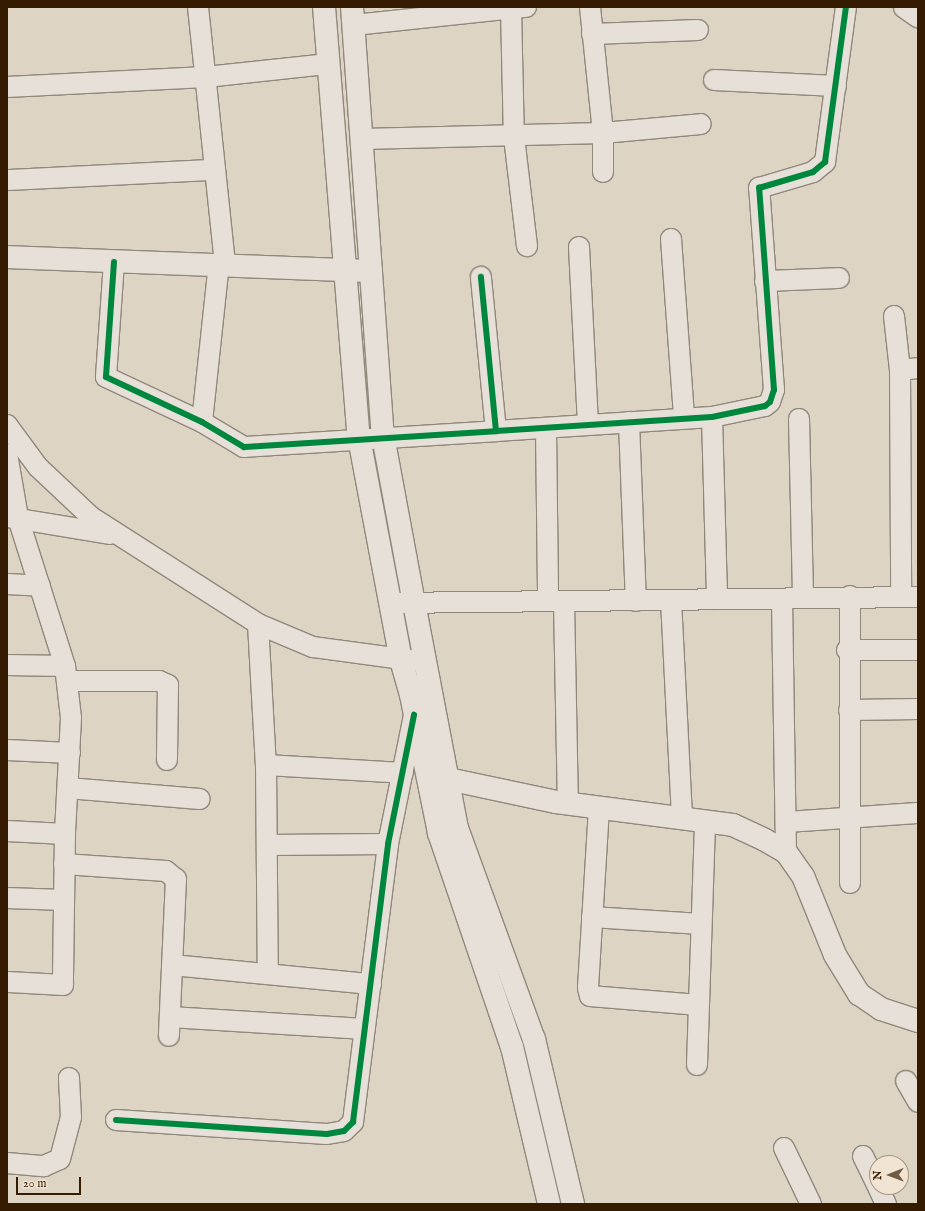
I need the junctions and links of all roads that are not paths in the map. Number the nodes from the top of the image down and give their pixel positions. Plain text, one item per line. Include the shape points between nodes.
1 (198, 7) edge
2 (324, 7) edge
3 (590, 7) edge
4 (846, 7) edge
5 (905, 7) edge
6 (519, 8) edge
7 (353, 16) edge
8 (918, 16) edge
9 (698, 30) dead end
10 (592, 34) junction
11 (328, 64) junction
12 (206, 77) junction
13 (714, 80) dead end
14 (836, 86) junction
15 (7, 87) edge
16 (701, 124) dead end
17 (603, 133) junction
18 (514, 137) junction
19 (362, 139) junction
20 (215, 170) junction
21 (603, 172) dead end
22 (7, 180) edge
23 (671, 240) dead end
24 (527, 246) dead end
25 (579, 247) dead end
26 (7, 257) edge
27 (114, 262) junction
28 (222, 265) junction
29 (371, 271) junction
30 (346, 272) junction
31 (481, 277) dead end
32 (839, 278) dead end
33 (765, 281) junction
34 (894, 316) dead end
35 (909, 369) edge
36 (712, 417) junction
37 (684, 418) junction
38 (799, 419) dead end
39 (202, 422) junction
40 (629, 422) junction
41 (7, 425) edge
42 (588, 425) junction
43 (546, 428) junction
44 (496, 431) junction
45 (383, 436) junction
46 (359, 438) junction
47 (910, 440) edge
48 (7, 454) edge
49 (12, 517) edge
50 (118, 535) junction
51 (7, 584) edge
52 (40, 586) junction
53 (850, 596) junction
54 (909, 597) edge
55 (803, 598) junction
56 (782, 599) junction
57 (671, 600) junction
58 (717, 600) junction
59 (556, 601) junction
60 (636, 601) junction
61 (390, 602) junction
62 (414, 603) junction
63 (258, 624) junction
64 (848, 650) junction
65 (918, 650) edge
66 (401, 660) junction
67 (426, 661) junction
68 (7, 665) edge
69 (67, 674) junction
70 (918, 709) edge
71 (848, 710) junction
72 (414, 715) junction
73 (7, 750) edge
74 (70, 753) junction
75 (167, 760) dead end
76 (266, 765) junction
77 (403, 774) junction
78 (438, 779) junction
79 (68, 788) junction
80 (200, 799) dead end
81 (568, 803) junction
82 (599, 808) junction
83 (918, 813) edge
84 (682, 818) junction
85 (850, 818) junction
86 (705, 821) junction
87 (786, 822) junction
88 (7, 831) edge
89 (65, 834) junction
90 (388, 844) junction
91 (267, 845) junction
92 (786, 852) junction
93 (64, 864) junction
94 (850, 883) dead end
95 (7, 898) edge
96 (64, 900) junction
97 (592, 917) junction
98 (701, 924) junction
99 (172, 965) junction
100 (268, 974) junction
101 (7, 982) edge
102 (371, 984) junction
103 (699, 1005) junction
104 (918, 1021) edge
105 (365, 1029) junction
106 (697, 1065) dead end
107 (69, 1078) dead end
108 (906, 1081) dead end
109 (918, 1102) edge
110 (116, 1120) dead end
111 (784, 1148) dead end
112 (863, 1156) dead end
113 (7, 1163) edge
114 (869, 1169) edge
115 (882, 1195) edge
116 (549, 1204) edge
117 (573, 1204) edge
118 (811, 1204) edge
119 (886, 1204) edge

1 - 12 street
2 - 11 main road
3 - 10 street
4 - 14 street
5 - 8 main road
6 - 7 street
6 - 18 street
7 - 19 main road
9 - 10 street
10 - 17 street
11 - 12 street
11 - 30 main road
12 - 15 street
12 - 20 street
13 - 14 street
14 - 33 street via 825,162 820,168 759,188
16 - 17 street
17 - 18 street
17 - 21 street
18 - 19 street
18 - 24 street
19 - 29 main road
20 - 22 street
20 - 28 street
23 - 37 street
25 - 42 street
26 - 27 main road
27 - 28 main road
27 - 39 street via 106,377
28 - 30 main road
28 - 39 street
29 - 30 main road
29 - 45 main road
30 - 46 main road
31 - 44 street
32 - 33 street
33 - 36 street via 773,396 764,406
34 - 35 street
35 - 47 street
36 - 37 street
36 - 58 street
37 - 40 street
38 - 55 street
39 - 46 street via 244,447
40 - 42 street
40 - 60 street
41 - 50 street via 38,467 90,517
42 - 43 street
43 - 44 street
43 - 59 street
44 - 45 street
45 - 46 street
45 - 62 main road
46 - 61 main road
47 - 54 street
48 - 49 street
49 - 50 street
49 - 52 street
50 - 63 street
51 - 52 street
52 - 69 street
53 - 54 street
53 - 55 street
53 - 64 street
55 - 56 street
56 - 58 street
56 - 87 street
57 - 58 street
57 - 60 street
57 - 84 street
59 - 60 street
59 - 62 street
59 - 81 street
61 - 62 street
61 - 66 main road
62 - 67 main road
63 - 66 street via 313,647
63 - 76 street
64 - 65 street
64 - 71 street
66 - 67 street
66 - 72 main road
67 - 78 main road
68 - 69 street
69 - 74 street
69 - 75 street via 159,681 168,685
70 - 71 street
71 - 85 street
72 - 77 street
72 - 78 main road
73 - 74 street
74 - 79 street
76 - 77 street
76 - 91 street
77 - 90 street
78 - 81 main road
78 - 116 main road via 439,833 512,1047
78 - 117 main road via 534,1039
79 - 80 street
79 - 89 street
81 - 82 main road
82 - 84 main road
82 - 97 street
83 - 85 street
84 - 86 main road
85 - 87 street
85 - 94 street
86 - 92 main road via 733,825
86 - 98 street
87 - 92 street
88 - 89 street
89 - 93 street
90 - 91 street
90 - 102 street
91 - 100 street
92 - 104 main road via 803,876 835,955 859,994 881,1009
93 - 96 street
93 - 99 street via 173,874 176,888
95 - 96 street
96 - 101 street via 63,985
97 - 98 street
97 - 103 street via 588,988 590,996
98 - 103 street
99 - 100 street
99 - 105 street via 170,1026
100 - 102 street
102 - 105 street
103 - 106 street
105 - 110 street via 353,1122 344,1131 327,1134
107 - 113 street via 71,1117 60,1159 44,1166
108 - 109 street
111 - 118 street
112 - 114 street
115 - 119 street

